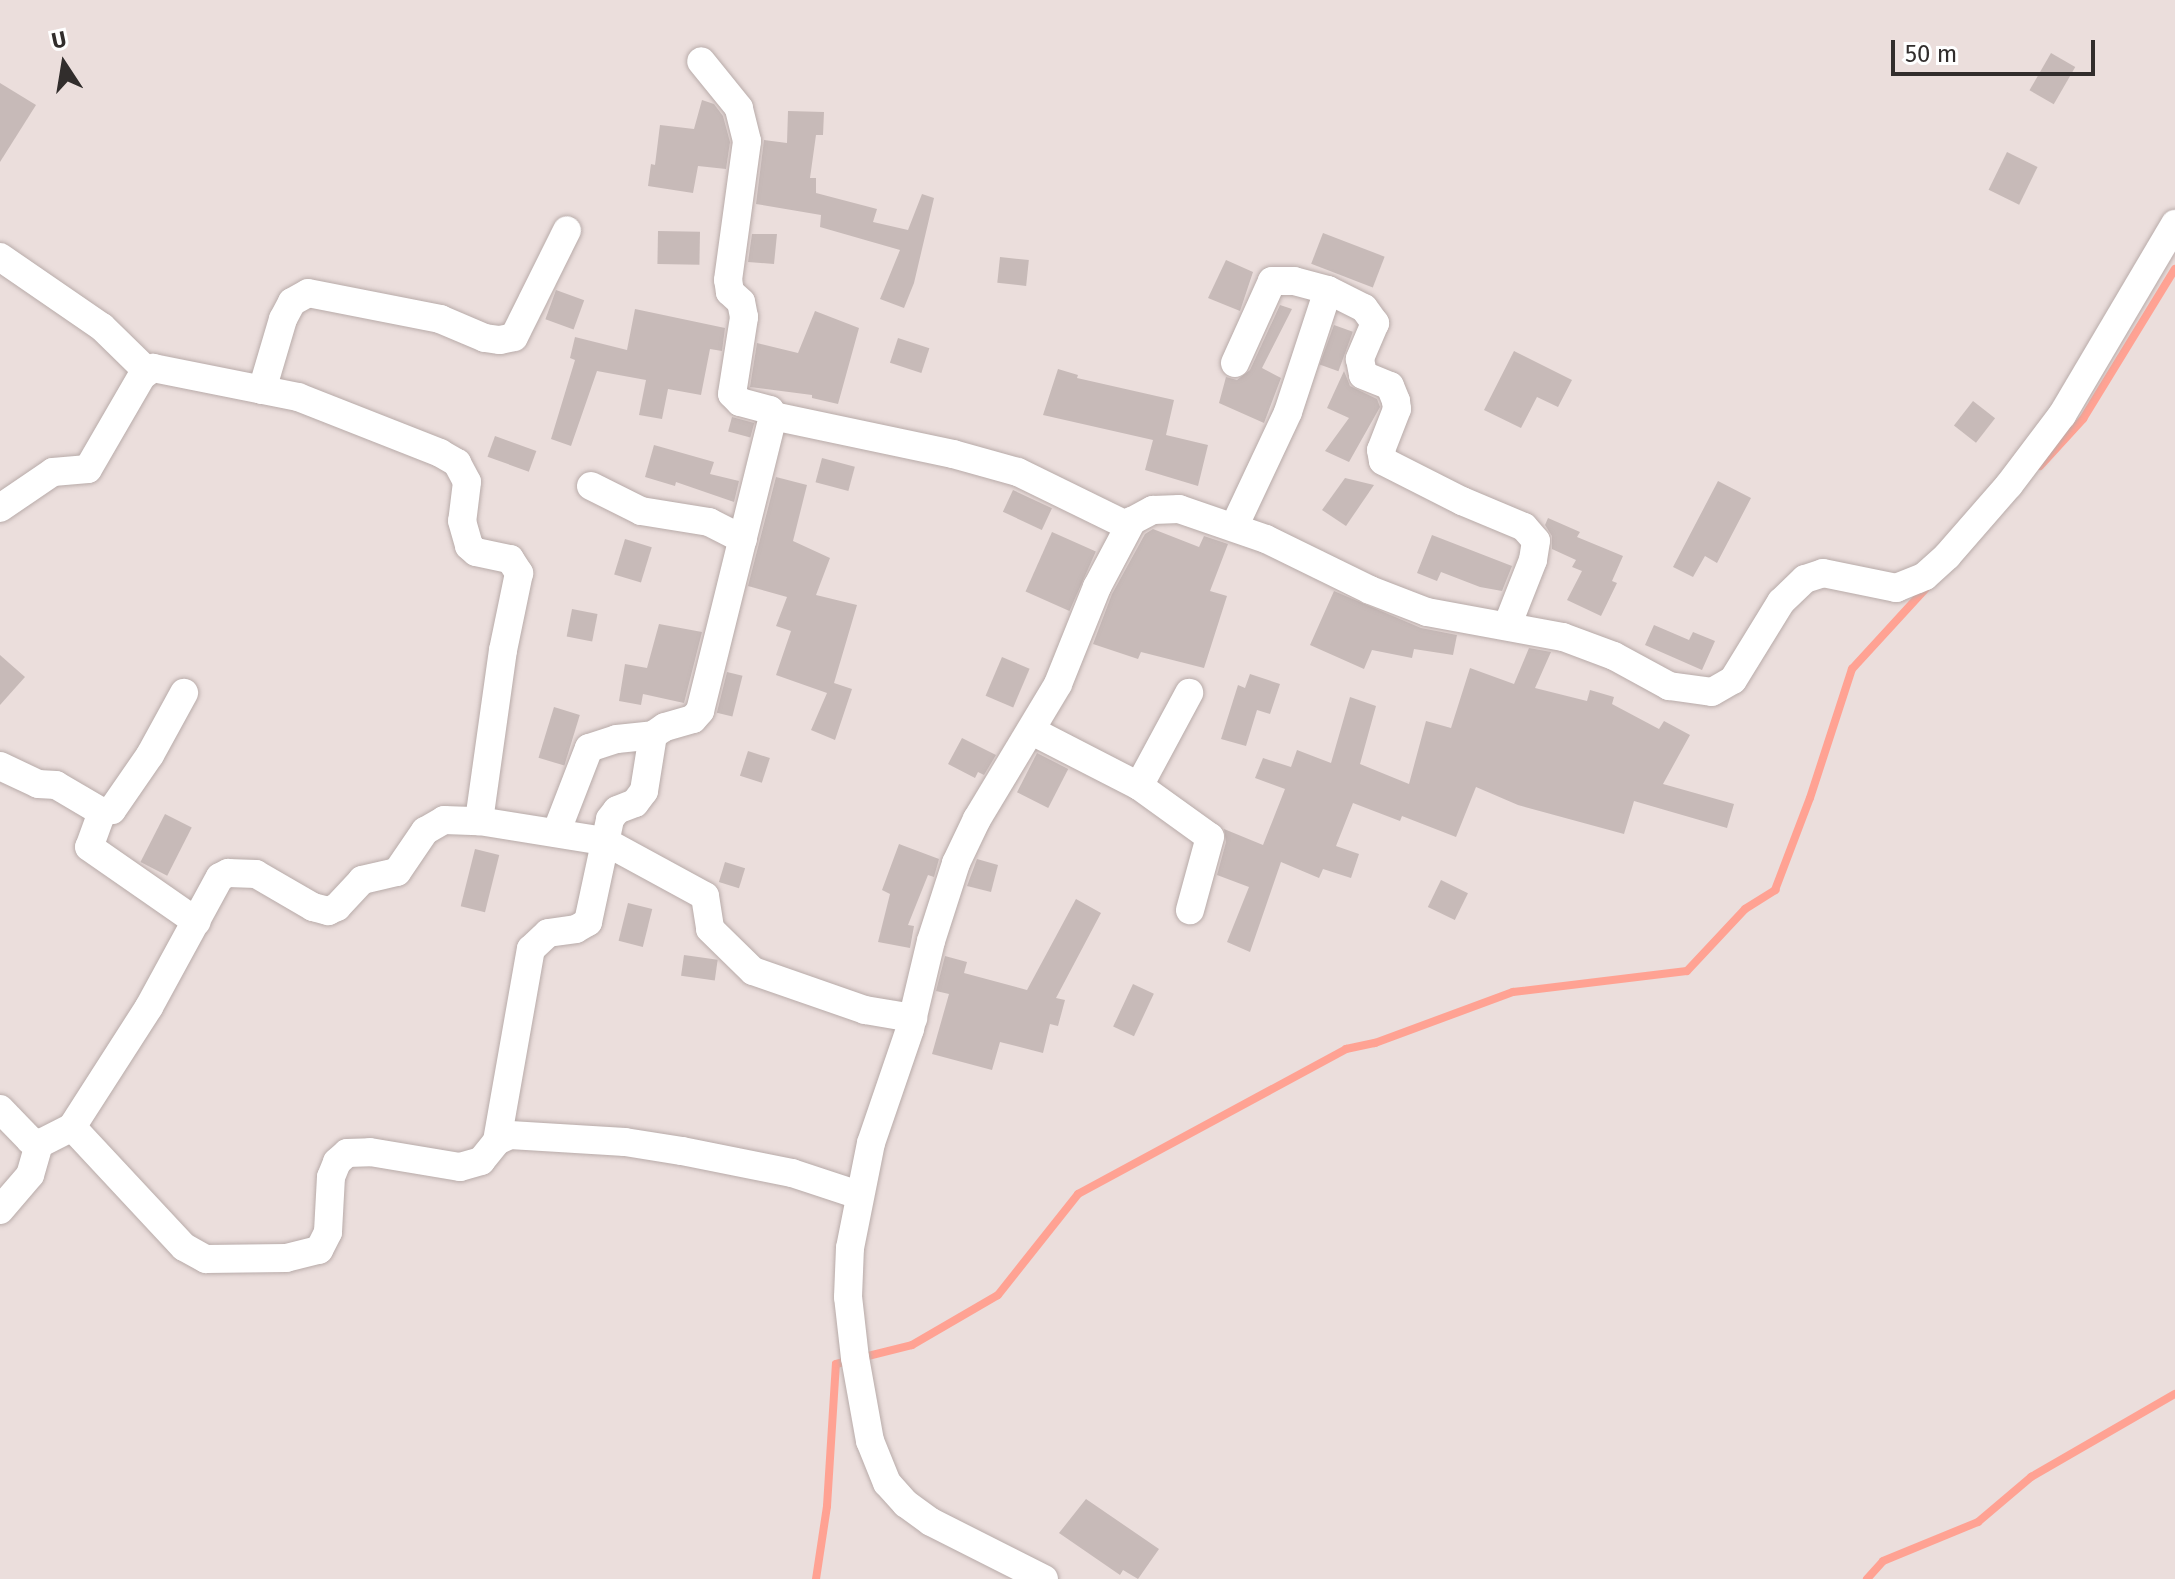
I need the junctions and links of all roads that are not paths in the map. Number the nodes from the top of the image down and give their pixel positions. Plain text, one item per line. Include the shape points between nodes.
1 (701, 61) dead end
2 (2175, 224) edge
3 (567, 230) dead end
4 (0, 257) edge
5 (1328, 290) junction
6 (1235, 363) dead end
7 (147, 371) junction
8 (262, 390) junction
9 (773, 416) junction
10 (591, 486) dead end
11 (0, 508) edge
12 (1128, 526) junction
13 (1234, 527) junction
14 (743, 539) junction
15 (1507, 626) junction
16 (184, 693) dead end
17 (1189, 693) dead end
18 (1032, 731) junction
19 (653, 735) junction
20 (0, 766) edge
21 (1139, 786) junction
22 (102, 812) junction
23 (479, 821) junction
24 (556, 833) junction
25 (604, 841) junction
26 (1190, 910) dead end
27 (197, 922) junction
28 (913, 1018) junction
29 (0, 1109) edge
30 (72, 1127) junction
31 (497, 1141) junction
32 (39, 1144) junction
33 (859, 1195) junction
34 (0, 1210) edge
35 (1044, 1579) edge

1 - 9 street via 739,108 747,141 728,280 744,317 732,394
2 - 15 street via 2062,415 1973,526 1936,567 1913,583 1886,588 1823,573 1805,579 1781,602 1733,680 1712,692 1669,686 1590,647
3 - 8 street via 514,337 485,338 440,319 308,293 292,302 283,319
4 - 7 street via 102,327
5 - 6 street via 1272,281
5 - 13 street via 1288,412
5 - 15 street via 1364,308 1375,320 1360,366 1363,375 1390,386 1396,401 1381,450 1383,461 1532,533 1536,551
7 - 8 street via 162,368
7 - 11 street via 88,469 53,472
8 - 23 street via 298,397 457,463 467,482 462,521 469,546 510,559 518,567
9 - 12 street via 1018,472
9 - 14 street
10 - 14 street via 641,511 709,522
12 - 13 street via 1140,515 1163,508
12 - 18 street
13 - 15 street via 1402,603 1457,620
14 - 19 street via 700,711
16 - 22 street via 119,803
17 - 21 street
18 - 21 street
18 - 28 street via 956,863
19 - 24 street via 589,748
19 - 25 street via 644,791 635,803 617,810
20 - 22 street via 38,784 56,785
21 - 26 street via 1210,837
22 - 27 street via 89,847
23 - 24 street
23 - 27 street via 435,822 402,868 362,880 328,911 256,874 228,873 220,877
24 - 25 street
25 - 28 street via 705,896 710,929 753,971 865,1010
25 - 31 street via 588,922 548,933 527,959
27 - 30 street
28 - 33 street
29 - 32 street
30 - 31 street via 184,1247 206,1259 286,1258 319,1250 328,1232 331,1177 347,1153 460,1167 481,1161
30 - 32 street
31 - 33 street via 517,1135 650,1145 792,1173
32 - 34 street via 30,1175
33 - 35 street via 848,1297 865,1418 880,1469 895,1494 918,1514

